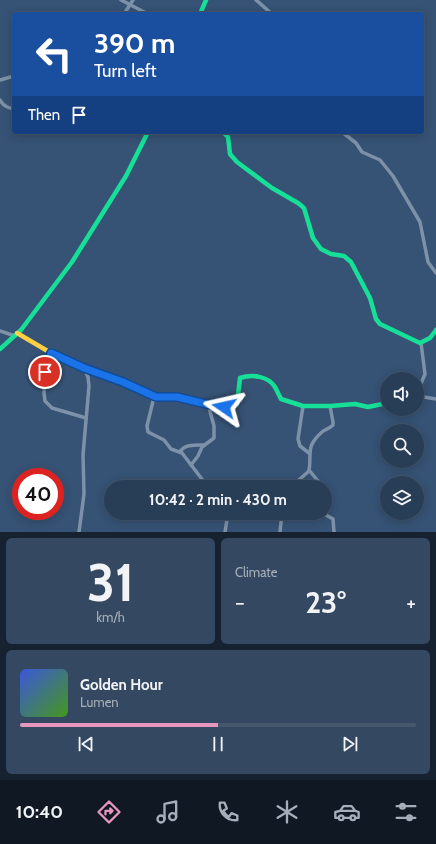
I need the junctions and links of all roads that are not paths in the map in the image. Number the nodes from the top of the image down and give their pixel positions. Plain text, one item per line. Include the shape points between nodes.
1 (121, 0) edge
2 (133, 0) edge
3 (206, 0) edge
4 (256, 0) edge
5 (130, 4) junction
6 (134, 7) junction
7 (127, 9) junction
8 (125, 12) edge
9 (144, 12) edge
10 (201, 12) edge
11 (270, 12) edge
12 (12, 77) edge
13 (0, 80) edge
14 (0, 100) edge
15 (12, 108) edge
16 (147, 134) edge
17 (225, 134) edge
18 (345, 134) edge
19 (436, 273) edge
20 (436, 330) edge
21 (0, 331) edge
22 (16, 335) junction
23 (421, 343) junction
24 (0, 349) edge
25 (51, 353) junction
26 (84, 368) junction
27 (424, 376) edge
28 (154, 397) junction
29 (424, 397) edge
30 (436, 399) edge
31 (208, 404) junction
32 (380, 405) edge
33 (303, 406) junction
34 (330, 406) junction
35 (86, 418) junction
36 (204, 445) junction
37 (180, 452) junction
38 (309, 453) junction
39 (191, 465) junction
40 (309, 470) junction
41 (203, 480) edge
42 (299, 480) edge
43 (317, 480) edge
44 (332, 518) edge
45 (227, 520) edge
46 (281, 520) edge
47 (79, 532) edge
48 (225, 532) edge
49 (280, 532) edge
50 (334, 532) edge

1 - 5 street
2 - 5 street
3 - 10 street
4 - 11 street
5 - 6 street
5 - 7 street
6 - 7 street
6 - 9 street
7 - 8 street
12 - 13 street
14 - 15 street via 2,104
16 - 22 street via 126,176 72,262
17 - 23 street via 228,137 230,154 237,162 304,208 313,238 321,249 344,256 351,262 370,298 378,323
18 - 19 street via 362,152 380,160 393,176 420,222 428,262
20 - 23 street via 430,338
21 - 22 street
22 - 24 street
22 - 25 street
23 - 27 street
25 - 26 street
25 - 35 street via 45,372 45,401 54,409
26 - 28 street via 116,379
26 - 35 street via 89,386
28 - 31 street via 177,397
28 - 37 street via 146,426 148,432 164,440 171,449
29 - 30 street
31 - 33 street via 222,407 237,404 240,378 257,376 274,386 281,398
31 - 36 street via 215,434 212,440
32 - 34 street
33 - 34 street
33 - 38 street via 298,439 300,446
34 - 38 street via 333,425 316,437
35 - 47 street via 83,455 84,494
36 - 37 street via 185,446
36 - 39 street
37 - 39 street
38 - 40 street
39 - 41 street
40 - 42 street
40 - 43 street
44 - 50 street
45 - 48 street
46 - 49 street

